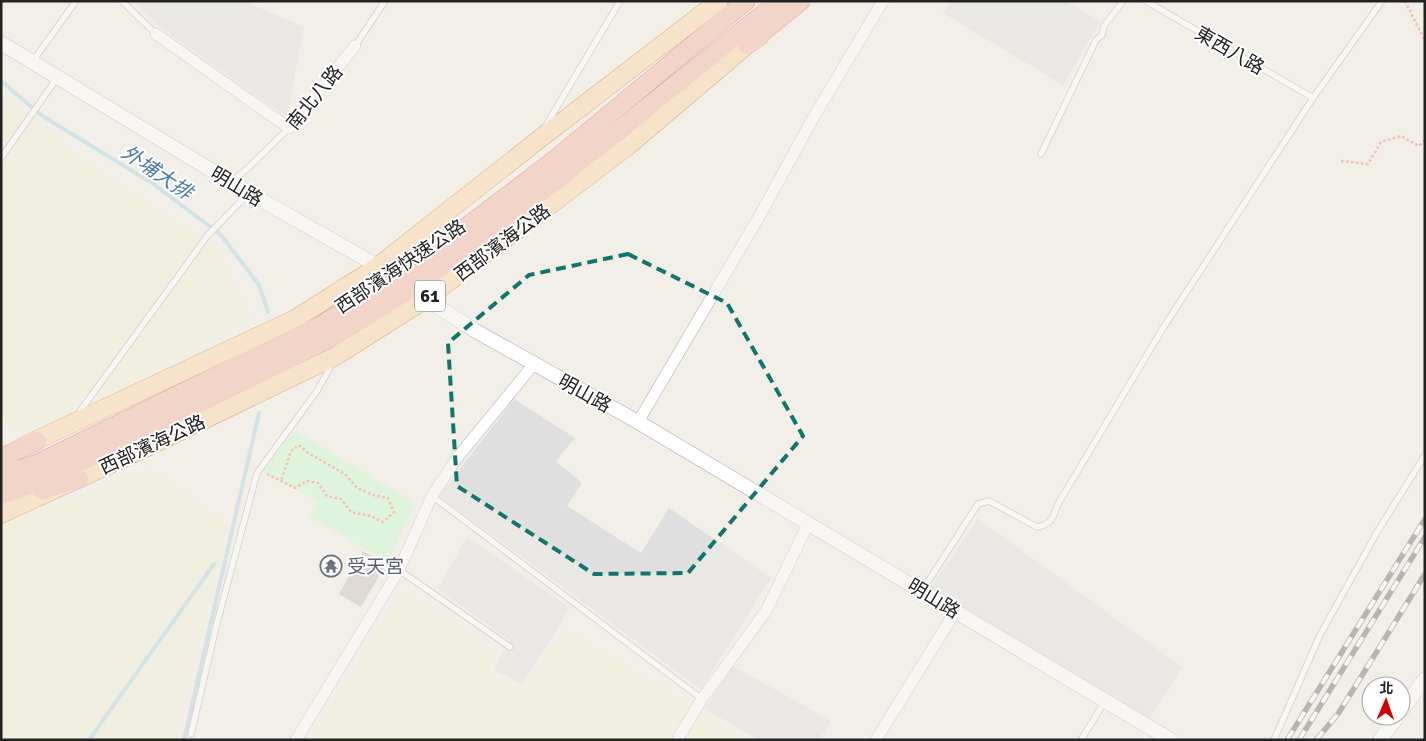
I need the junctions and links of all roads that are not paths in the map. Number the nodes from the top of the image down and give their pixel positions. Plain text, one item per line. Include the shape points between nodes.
1 (76, 1) edge
2 (122, 1) edge
3 (385, 1) edge
4 (620, 1) edge
5 (719, 1) edge
6 (746, 1) edge
7 (779, 1) edge
8 (801, 1) edge
9 (810, 1) edge
10 (883, 1) edge
11 (1123, 1) edge
12 (1146, 1) edge
13 (1382, 1) edge
14 (156, 34) joint
15 (1, 43) edge
16 (747, 45) junction
17 (355, 46) joint
18 (32, 62) junction
19 (57, 78) junction
20 (1313, 98) junction
21 (290, 128) junction
22 (536, 141) junction
23 (1041, 154) dead end
24 (1, 158) edge
25 (230, 182) junction
26 (249, 193) junction
27 (377, 267) junction
28 (405, 283) junction
29 (426, 300) junction
30 (337, 355) junction
31 (534, 364) junction
32 (638, 422) junction
33 (71, 424) junction
34 (37, 441) joint
35 (1425, 455) edge
36 (1, 456) edge
37 (1, 476) edge
38 (79, 479) junction
39 (1, 495) edge
40 (432, 496) junction
41 (38, 497) junction
42 (1, 502) edge
43 (1, 514) edge
44 (1, 520) edge
45 (808, 524) junction
46 (399, 570) junction
47 (922, 591) junction
48 (955, 612) junction
49 (510, 647) dead end
50 (1425, 679) edge
51 (1411, 698) edge
52 (702, 699) junction
53 (1105, 700) junction
54 (1390, 726) edge
55 (191, 734) dead end
56 (296, 740) edge
57 (677, 740) edge
58 (876, 740) edge
59 (1081, 740) edge
60 (1171, 740) edge
61 (1274, 740) edge
62 (1380, 740) edge

1 - 18 lane
2 - 14 lane
3 - 17 lane, 南北八路
4 - 22 lane
5 - 22 main road
6 - 28 highway, 西部濱海快速公路 / 61
7 - 28 highway, 西部濱海快速公路 / 61 via 558,180
8 - 16 highway
9 - 16 main road, 西部濱海公路 / 61
10 - 32 street
11 - 23 lane via 1096,40
12 - 20 lane, 東西八路
13 - 20 lane
14 - 21 street
15 - 18 street, 明山路
16 - 29 main road, 西部濱海公路 / 61 via 628,146
17 - 21 street, 南北八路
18 - 19 street, 明山路
19 - 24 lane
19 - 25 street, 明山路
20 - 47 lane via 1163,328 1063,496 1054,517 1047,525 1037,527 989,501 978,504
21 - 25 lane, 南北八路
22 - 27 main road
25 - 26 street, 明山路
26 - 27 street, 明山路
26 - 33 lane via 208,234
27 - 28 street, 明山路
27 - 33 main road via 294,320
28 - 29 street, 明山路
28 - 37 highway, 西部濱海快速公路 / 61 via 38,463
28 - 39 highway, 西部濱海快速公路 / 61 via 333,337 48,478
29 - 30 main road, 西部濱海公路 / 61
29 - 31 street, 明山路
30 - 38 main road, 西部濱海公路 / 61
30 - 55 lane via 317,391 257,473
31 - 32 street, 明山路
31 - 40 street via 458,458
32 - 45 street, 明山路
33 - 34 main road
34 - 36 highway
35 - 61 lane via 1376,534 1320,635
38 - 41 main road, 西部濱海公路 / 61
38 - 42 highway
40 - 46 street
40 - 52 lane
41 - 43 main road, 西部濱海公路 / 61
41 - 44 lane
45 - 47 street, 明山路
45 - 52 street via 766,611
46 - 49 lane
46 - 56 street
47 - 48 street, 明山路
48 - 53 street, 明山路
48 - 58 street
50 - 51 street
52 - 57 street
53 - 59 lane
53 - 60 street, 明山路
54 - 62 street

